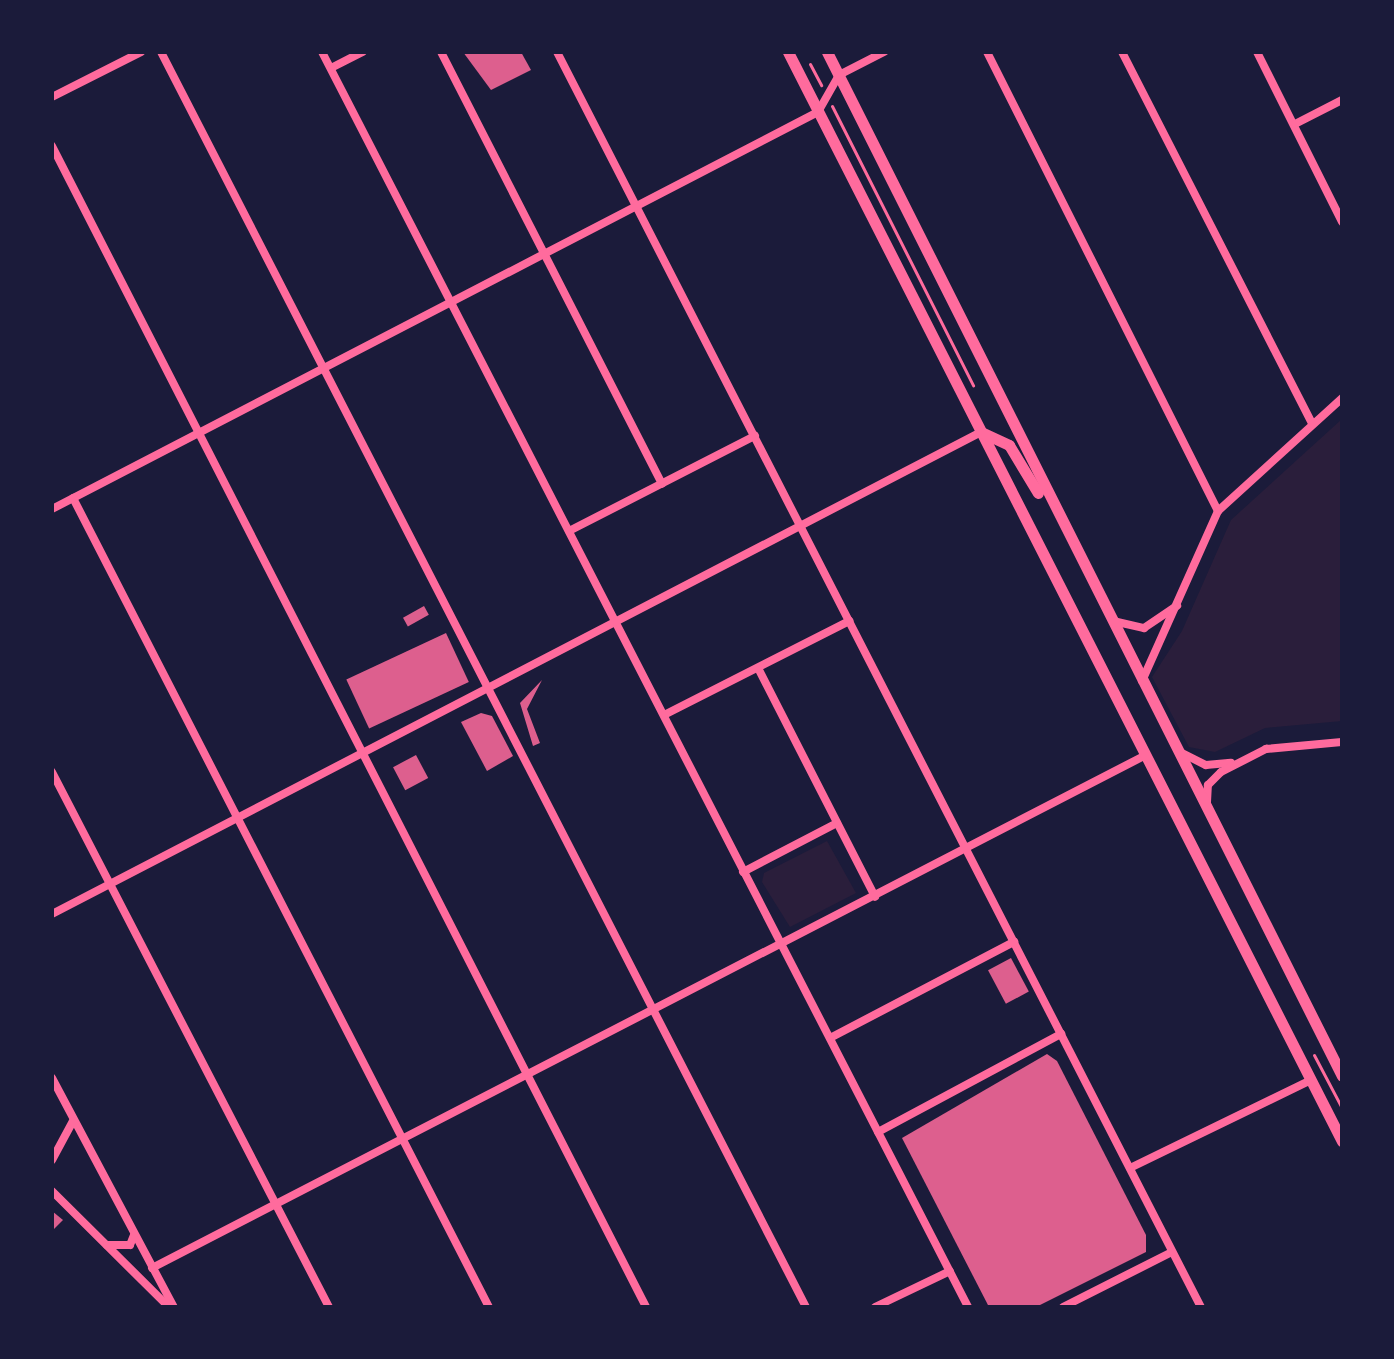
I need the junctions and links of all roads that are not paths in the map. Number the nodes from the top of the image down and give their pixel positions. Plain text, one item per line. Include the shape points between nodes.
1 (141, 52) edge
2 (161, 52) edge
3 (322, 52) edge
4 (363, 52) edge
5 (441, 52) edge
6 (557, 52) edge
7 (788, 52) edge
8 (827, 52) edge
9 (884, 52) edge
10 (987, 52) edge
11 (1122, 52) edge
12 (1257, 52) edge
13 (331, 68) junction
14 (839, 75) junction
15 (52, 97) edge
16 (1342, 100) edge
17 (818, 112) junction
18 (1295, 124) junction
19 (52, 146) edge
20 (636, 206) junction
21 (1342, 222) edge
22 (543, 252) junction
23 (450, 301) junction
24 (323, 368) junction
25 (1342, 398) edge
26 (1312, 424) junction
27 (198, 431) junction
28 (981, 432) junction
29 (755, 436) junction
30 (662, 484) junction
31 (73, 498) junction
32 (52, 509) edge
33 (1218, 511) junction
34 (802, 529) junction
35 (569, 531) junction
36 (1076, 555) junction
37 (1178, 606) junction
38 (1107, 617) junction
39 (849, 621) junction
40 (616, 623) junction
41 (758, 668) junction
42 (1142, 681) junction
43 (490, 688) junction
44 (664, 715) junction
45 (1341, 745) edge
46 (1177, 749) junction
47 (362, 755) junction
48 (1146, 755) junction
49 (1236, 762) junction
50 (52, 772) edge
51 (1208, 809) junction
52 (237, 819) junction
53 (837, 823) junction
54 (967, 850) junction
55 (743, 872) junction
56 (110, 884) junction
57 (875, 897) junction
58 (52, 914) edge
59 (1014, 942) junction
60 (782, 945) junction
61 (656, 1011) junction
62 (1061, 1034) junction
63 (830, 1038) junction
64 (1342, 1076) edge
65 (529, 1077) junction
66 (52, 1078) edge
67 (1311, 1080) junction
68 (73, 1121) junction
69 (878, 1132) junction
70 (1342, 1141) edge
71 (405, 1142) junction
72 (52, 1160) edge
73 (1130, 1168) junction
74 (52, 1191) edge
75 (278, 1206) junction
76 (134, 1235) junction
77 (106, 1244) junction
78 (1172, 1252) junction
79 (152, 1268) junction
80 (950, 1271) junction
81 (1081, 1303) edge
82 (171, 1307) edge
83 (329, 1307) edge
84 (489, 1307) edge
85 (646, 1307) edge
86 (806, 1307) edge
87 (875, 1307) edge
88 (968, 1307) edge
89 (1063, 1307) edge
90 (1201, 1307) edge

1 - 15 street
2 - 24 street
3 - 13 street
4 - 13 street
5 - 22 street
6 - 20 street
7 - 17 main road
8 - 14 main road
9 - 14 street
10 - 33 street
11 - 26 street
12 - 18 street
13 - 23 street
14 - 17 street
14 - 36 main road
16 - 18 street
17 - 20 street
17 - 28 main road
18 - 21 street
19 - 27 street
20 - 22 street
20 - 29 street
22 - 23 street
22 - 30 street
23 - 24 street
23 - 35 street
24 - 27 street
24 - 43 street
25 - 26 street
26 - 33 street
27 - 31 street
27 - 47 street
28 - 34 street
28 - 36 main road via 1009,445
28 - 48 main road
29 - 30 street
29 - 34 street
30 - 35 street
31 - 32 street
31 - 52 street
33 - 37 street
34 - 39 street
34 - 40 street
35 - 40 street
36 - 38 main road
37 - 38 street via 1144,628
37 - 42 street
38 - 42 main road
39 - 41 street
39 - 54 street
40 - 43 street
40 - 44 street
41 - 44 street
41 - 53 street
42 - 46 main road
43 - 47 street
43 - 61 street
44 - 55 street
45 - 49 street via 1266,749
46 - 49 street via 1206,765
46 - 51 main road
47 - 52 street
47 - 65 street
48 - 54 street
48 - 67 main road
49 - 51 street via 1208,785
50 - 56 street
51 - 64 main road
52 - 56 street
52 - 71 street
53 - 55 street
53 - 57 street
54 - 57 street
54 - 59 street
55 - 60 street
56 - 58 street
56 - 75 street
57 - 60 street
59 - 62 street
59 - 63 street
60 - 61 street
60 - 63 street
61 - 65 street
61 - 86 street
62 - 69 street
62 - 73 street
63 - 69 street
65 - 71 street
65 - 85 street
66 - 68 street
67 - 70 main road
67 - 73 street
68 - 72 street
68 - 76 street
69 - 80 street
71 - 75 street
71 - 84 street
73 - 78 street
74 - 77 street
75 - 79 street
75 - 83 street
76 - 77 street via 130,1245
76 - 79 street
77 - 82 street
78 - 81 street
78 - 90 street
79 - 82 street
80 - 87 street
80 - 88 street
81 - 89 street

